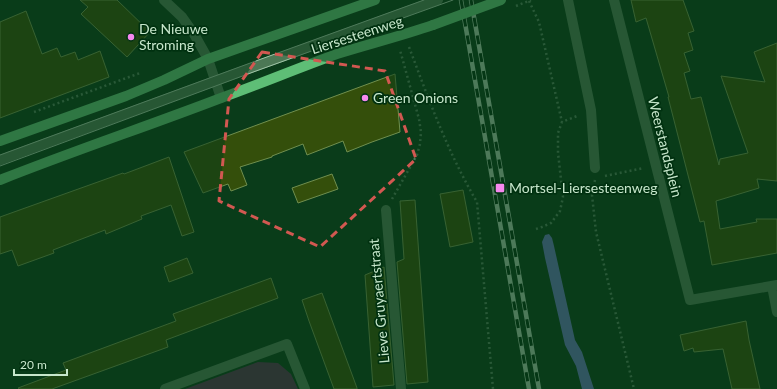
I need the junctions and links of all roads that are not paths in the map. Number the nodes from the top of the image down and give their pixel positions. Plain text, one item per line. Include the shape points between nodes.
1 (164, 0) edge
2 (375, 0) edge
3 (501, 0) edge
4 (568, 0) edge
5 (614, 0) edge
6 (433, 2) edge
7 (208, 59) junction
8 (215, 80) junction
9 (221, 98) junction
10 (0, 140) edge
11 (0, 160) edge
12 (595, 173) road end
13 (0, 180) edge
14 (386, 210) road end
15 (774, 286) edge
16 (777, 312) edge
17 (164, 389) edge
18 (305, 389) edge
19 (401, 389) edge

1 - 7 street via 182,17
2 - 7 main road, Liersesteenweg
3 - 9 main road, Liersesteenweg, bridge via 414,32 336,55
4 - 12 street via 591,110
5 - 15 street, Weerstandsplein via 690,300
6 - 8 street
7 - 8 street
7 - 10 main road, Liersesteenweg via 126,96
8 - 9 street
8 - 11 street
9 - 13 main road, Liersesteenweg
14 - 19 street, Lieve Gruyaertstraat
15 - 16 street
17 - 18 street via 287,344

